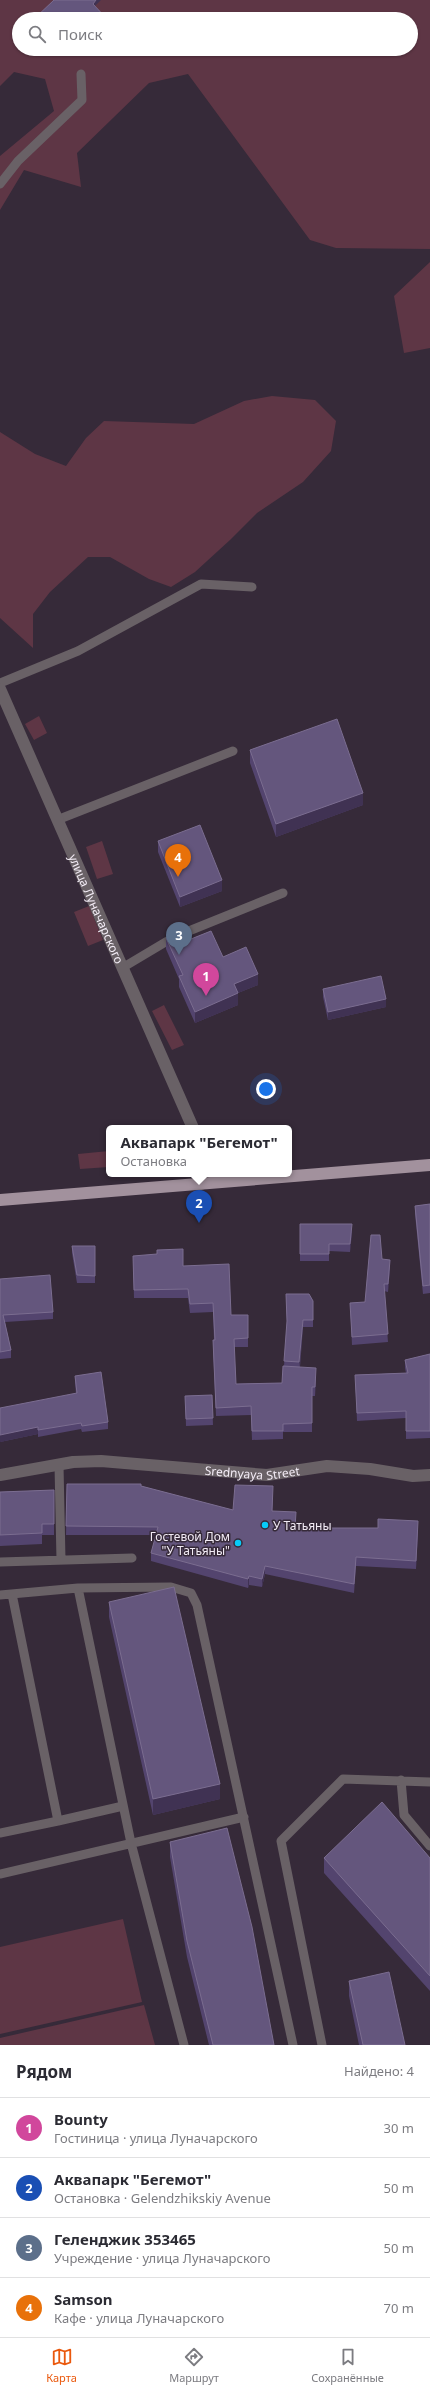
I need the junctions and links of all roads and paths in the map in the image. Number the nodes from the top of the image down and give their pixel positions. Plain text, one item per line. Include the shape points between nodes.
1 (81, 74) dead end
2 (0, 184) edge
3 (252, 587) dead end
4 (0, 683) edge
5 (0, 689) edge
6 (233, 751) dead end
7 (57, 820) junction
8 (283, 893) dead end
9 (122, 968) junction
10 (192, 1125) edge
11 (430, 1165) edge
12 (292, 1173) edge
13 (234, 1177) edge
14 (201, 1179) edge
15 (0, 1200) edge
16 (59, 1465) junction
17 (0, 1475) edge
18 (430, 1475) edge
19 (132, 1558) dead end
20 (61, 1560) junction
21 (0, 1562) edge
22 (78, 1588) junction
23 (12, 1594) junction
24 (0, 1595) edge
25 (401, 1780) junction
26 (430, 1782) edge
27 (123, 1806) junction
28 (244, 1817) junction
29 (58, 1821) junction
30 (0, 1833) edge
31 (131, 1843) junction
32 (430, 1846) edge
33 (0, 1874) edge
34 (184, 2045) edge
35 (292, 2045) edge
36 (322, 2045) edge

1 - 2 lane via 82,100 18,161
3 - 4 lane via 201,584 78,651
5 - 7 street, улица Луначарского
6 - 7 lane
7 - 9 street, улица Луначарского
8 - 9 lane via 174,937
9 - 10 street, улица Луначарского
11 - 12 main road
13 - 14 main road
14 - 15 main road via 79,1194
16 - 17 street, Srednyaya Street
16 - 18 street, Srednyaya Street via 101,1461 267,1475 327,1466 413,1476
16 - 20 lane
19 - 20 lane
20 - 21 lane
22 - 23 lane
22 - 27 lane
22 - 28 lane via 172,1587 191,1593 197,1605
23 - 24 lane
23 - 29 lane
25 - 26 lane
25 - 32 lane via 404,1815
25 - 36 lane via 343,1779 281,1841
27 - 29 lane
27 - 31 lane
28 - 31 lane
28 - 35 lane
29 - 30 lane
31 - 33 lane
31 - 34 lane

